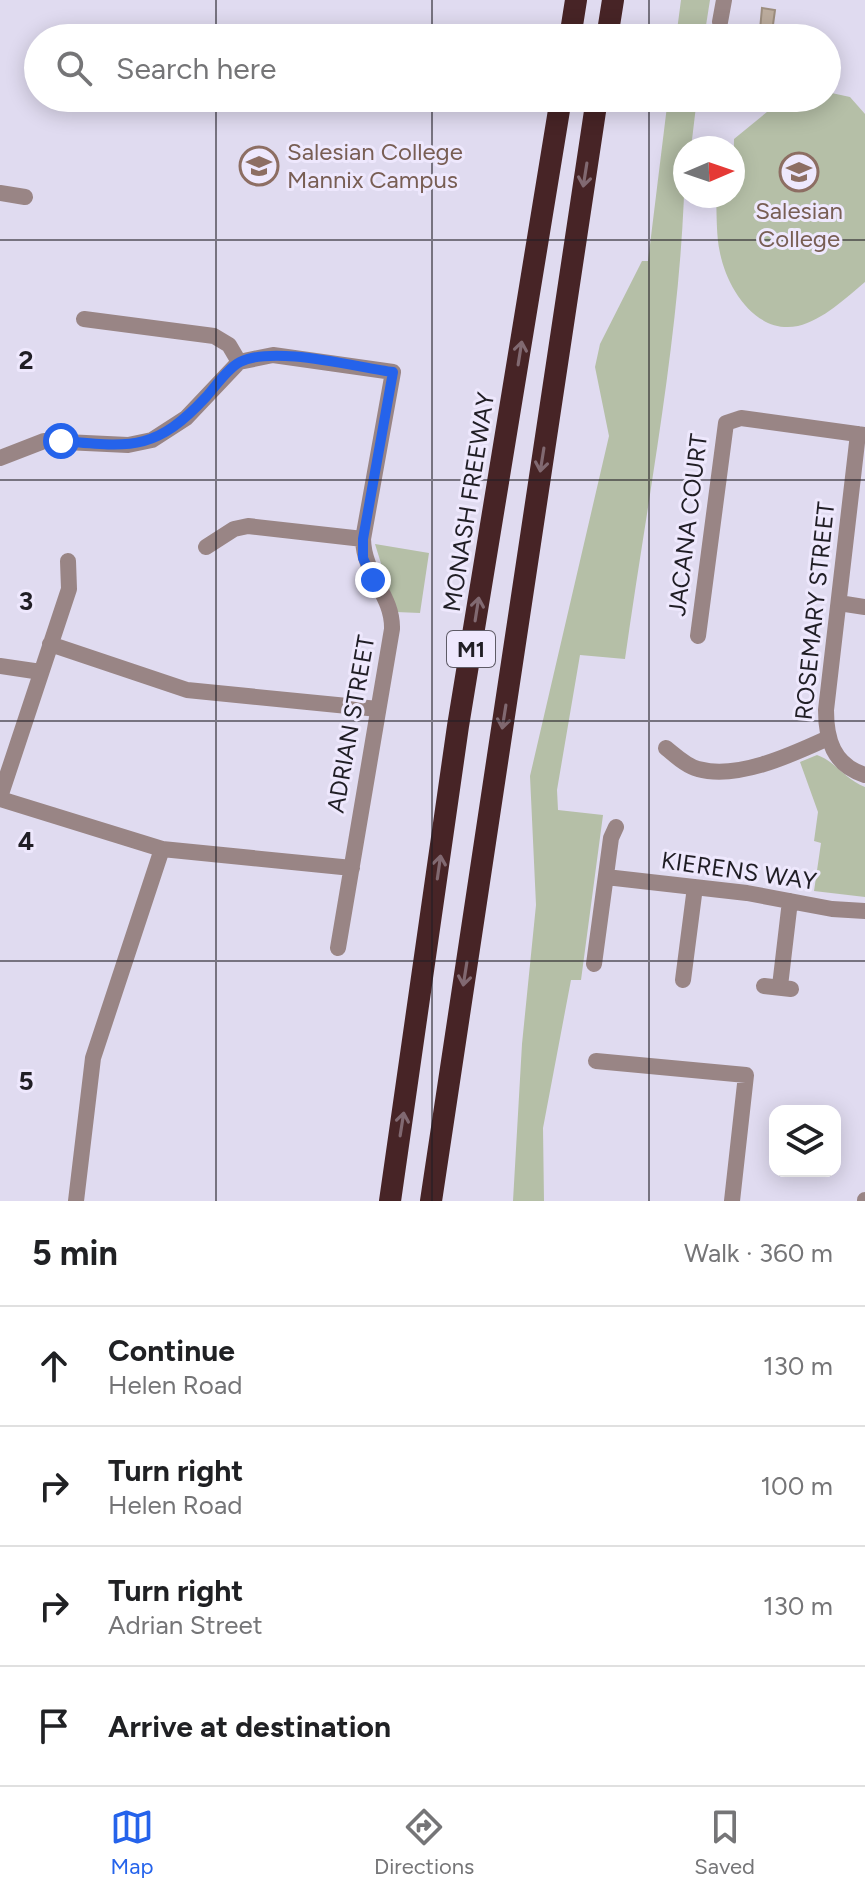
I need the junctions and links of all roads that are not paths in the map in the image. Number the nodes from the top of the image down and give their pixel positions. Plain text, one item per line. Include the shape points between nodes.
1 (576, 0) edge
2 (613, 0) edge
3 (724, 0) edge
4 (720, 22) dead end
5 (572, 24) edge
6 (609, 24) edge
7 (559, 112) edge
8 (595, 112) edge
9 (0, 193) edge
10 (25, 197) dead end
11 (84, 319) dead end
12 (239, 362) junction
13 (861, 434) edge
14 (0, 458) edge
15 (363, 539) junction
16 (206, 547) dead end
17 (68, 561) dead end
18 (839, 603) junction
19 (865, 607) edge
20 (698, 637) dead end
21 (50, 644) junction
22 (0, 666) edge
23 (41, 672) junction
24 (378, 709) junction
25 (826, 739) junction
26 (666, 748) dead end
27 (865, 775) edge
28 (0, 798) edge
29 (616, 827) dead end
30 (162, 849) junction
31 (352, 868) junction
32 (606, 877) junction
33 (695, 887) junction
34 (790, 901) junction
35 (865, 911) edge
36 (338, 948) dead end
37 (594, 966) dead end
38 (681, 981) dead end
39 (778, 987) dead end
40 (596, 1061) dead end
41 (76, 1201) edge
42 (390, 1201) edge
43 (431, 1201) edge
44 (732, 1201) edge

1 - 5 highway
2 - 6 highway
3 - 4 street
42 -> 7 highway, MONASH FREEWAY / M1 via 458,726
8 -> 43 highway, M1
9 - 10 street
11 - 12 street via 214,336 229,345
12 - 14 street via 186,418 152,440 128,445 44,441
12 - 15 street, ADRIAN STREET via 273,355 399,368
13 - 18 street, ROSEMARY STREET
13 - 20 street, JACANA COURT via 729,420
15 - 16 street via 248,526
15 - 24 street, ADRIAN STREET via 363,558 392,616
17 - 21 street via 69,589
18 - 19 street
18 - 25 street, ROSEMARY STREET
21 - 23 street
21 - 24 street via 187,690
22 - 23 street
23 - 28 street
24 - 31 street, ADRIAN STREET
25 - 26 street via 753,766 717,771 695,769
25 - 27 street, ROSEMARY STREET via 840,759
28 - 30 street
29 - 32 street
30 - 31 street
30 - 41 street via 93,1058
31 - 36 street, ADRIAN STREET
32 - 33 street, KIERENS WAY
32 - 37 street
33 - 34 street, KIERENS WAY
33 - 38 street
34 - 35 street, KIERENS WAY
34 - 39 street
40 - 44 street via 746,1075

